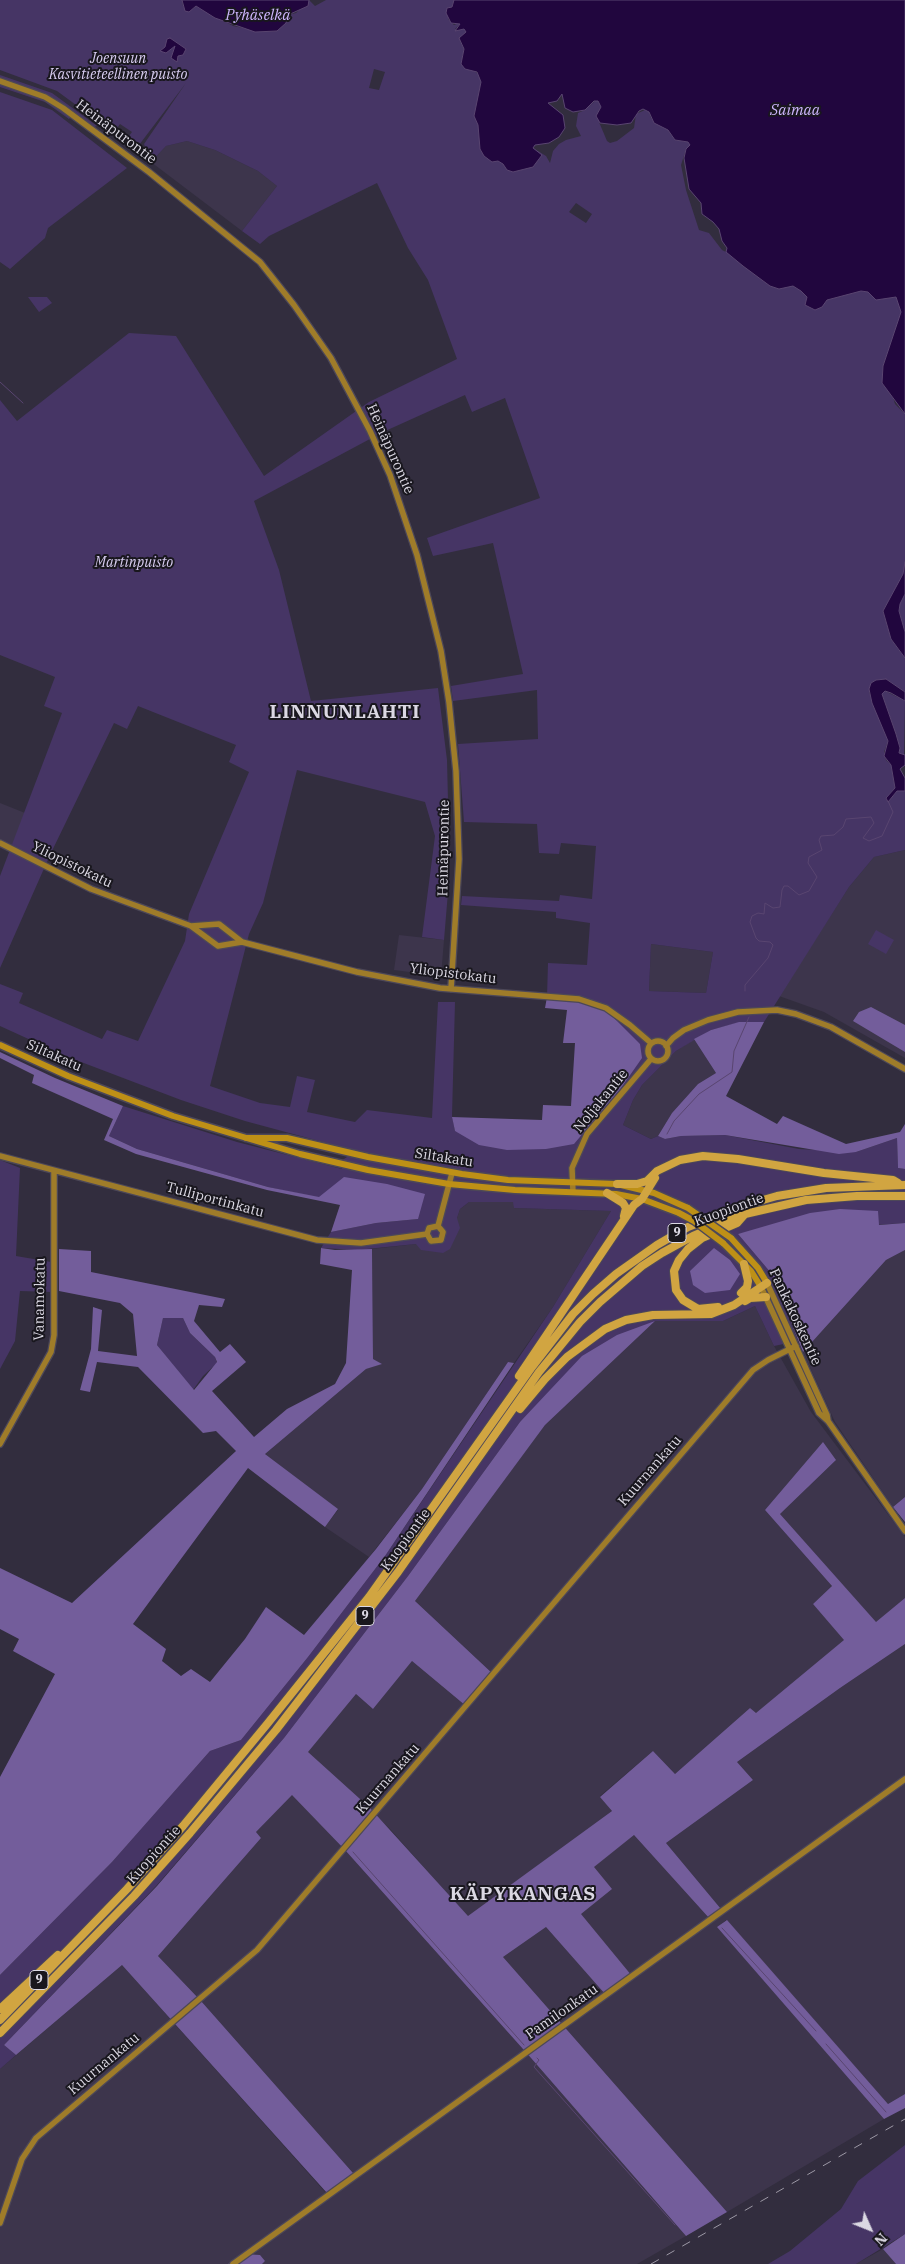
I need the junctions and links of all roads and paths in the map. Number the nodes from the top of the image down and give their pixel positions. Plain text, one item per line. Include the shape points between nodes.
1 (0, 81) edge
2 (0, 843) edge
3 (191, 926) junction
4 (242, 942) junction
5 (451, 989) junction
6 (651, 1043) junction
7 (0, 1045) edge
8 (666, 1046) junction
9 (651, 1059) junction
10 (905, 1069) edge
11 (240, 1138) junction
12 (0, 1156) edge
13 (664, 1169) junction
14 (54, 1171) junction
15 (452, 1173) junction
16 (573, 1182) junction
17 (449, 1184) junction
18 (617, 1184) junction
19 (904, 1185) edge
20 (647, 1191) junction
21 (573, 1192) junction
22 (607, 1193) junction
23 (905, 1196) edge
24 (642, 1199) junction
25 (745, 1214) junction
26 (622, 1223) junction
27 (438, 1226) junction
28 (427, 1234) junction
29 (744, 1264) junction
30 (763, 1283) junction
31 (741, 1294) junction
32 (766, 1296) junction
33 (734, 1305) junction
34 (796, 1346) junction
35 (789, 1349) junction
36 (512, 1394) junction
37 (828, 1421) junction
38 (499, 1429) junction
39 (0, 1444) edge
40 (905, 1531) edge
41 (905, 1779) edge
42 (72, 1946) junction
43 (0, 2009) edge
44 (0, 2020) edge
45 (0, 2033) edge
46 (0, 2223) edge
47 (233, 2264) edge

1 - 5 street, Heinäpurontie via 46,97 63,108 149,172 260,262 331,358 370,432 390,475 417,555 449,702 456,764 458,859
2 - 3 street, Yliopistokatu via 91,889
3 - 4 street, Yliopistokatu via 219,924
3 - 4 street, Yliopistokatu via 218,946
4 - 5 street, Yliopistokatu via 357,972
5 - 6 street, Yliopistokatu via 565,996 589,1001 606,1008
6 - 8 street via 658,1041
6 - 9 street via 648,1053
7 - 11 main road, Siltakatu via 124,1098
8 - 9 street via 668,1052 664,1058 658,1061
8 - 10 street via 684,1030 708,1020 738,1012 777,1010 831,1027
9 - 16 street, Noljakantie via 587,1134 572,1168
11 - 15 main road, Siltakatu via 287,1138
11 - 17 main road, Siltakatu via 339,1163
12 - 14 street, Tulliportinkatu
13 - 18 highway via 638,1184
13 - 19 highway via 680,1160 715,1156 893,1180
13 - 20 highway
14 - 28 street, Tulliportinkatu via 317,1240 361,1243
14 - 39 street, Vanamokatu via 54,1335 51,1352
15 - 16 main road, Siltakatu via 508,1180
15 - 17 street
16 - 18 main road, Siltakatu
16 - 21 street, Noljakantie
17 - 21 main road, Siltakatu
17 - 27 street
18 - 20 main road, Siltakatu
19 - 36 highway, Kuopiontie / 9 via 826,1188 778,1196 742,1206 688,1228 637,1258 594,1294 556,1336
20 - 24 highway
20 - 30 main road, Pankakoskentie, bridge via 688,1208 731,1238 746,1254
21 - 22 main road, Siltakatu
22 - 24 main road, Siltakatu
22 - 26 highway via 626,1208
23 - 25 highway, Kuopiontie / 9 via 814,1199
24 - 26 highway via 634,1204
24 - 29 main road, Pankakoskentie, bridge via 694,1221
25 - 31 highway via 737,1223 702,1238 688,1249 674,1271 676,1290 683,1300 698,1309 716,1308
25 - 38 highway, Kuopiontie / 9 via 662,1253 617,1286 563,1342
26 - 36 highway via 516,1380
27 - 28 street via 429,1228
27 - 28 street via 443,1232 441,1240 431,1241
29 - 30 main road, Pankakoskentie
29 - 31 highway via 748,1281
30 - 31 highway
30 - 32 street, Pankakoskentie
30 - 33 highway
30 - 34 street, Pankakoskentie
32 - 33 highway
32 - 35 street, Pankakoskentie
33 - 38 highway via 711,1314 652,1315 626,1320 605,1329 567,1357 528,1397 509,1423
34 - 35 street, Kuurnankatu
34 - 37 street, Pankakoskentie
35 - 37 street, Pankakoskentie via 813,1402 822,1418
35 - 46 street, Kuurnankatu via 753,1370 257,1950 30,2145
36 - 42 highway, Kuopiontie / 9 via 369,1597 183,1826
37 - 40 street, Pankakoskentie
38 - 45 highway, Kuopiontie / 9 via 376,1602 276,1730 134,1896
41 - 47 street, Pamilonkatu
42 - 43 highway via 51,1960
42 - 44 highway, Kuopiontie / 9

